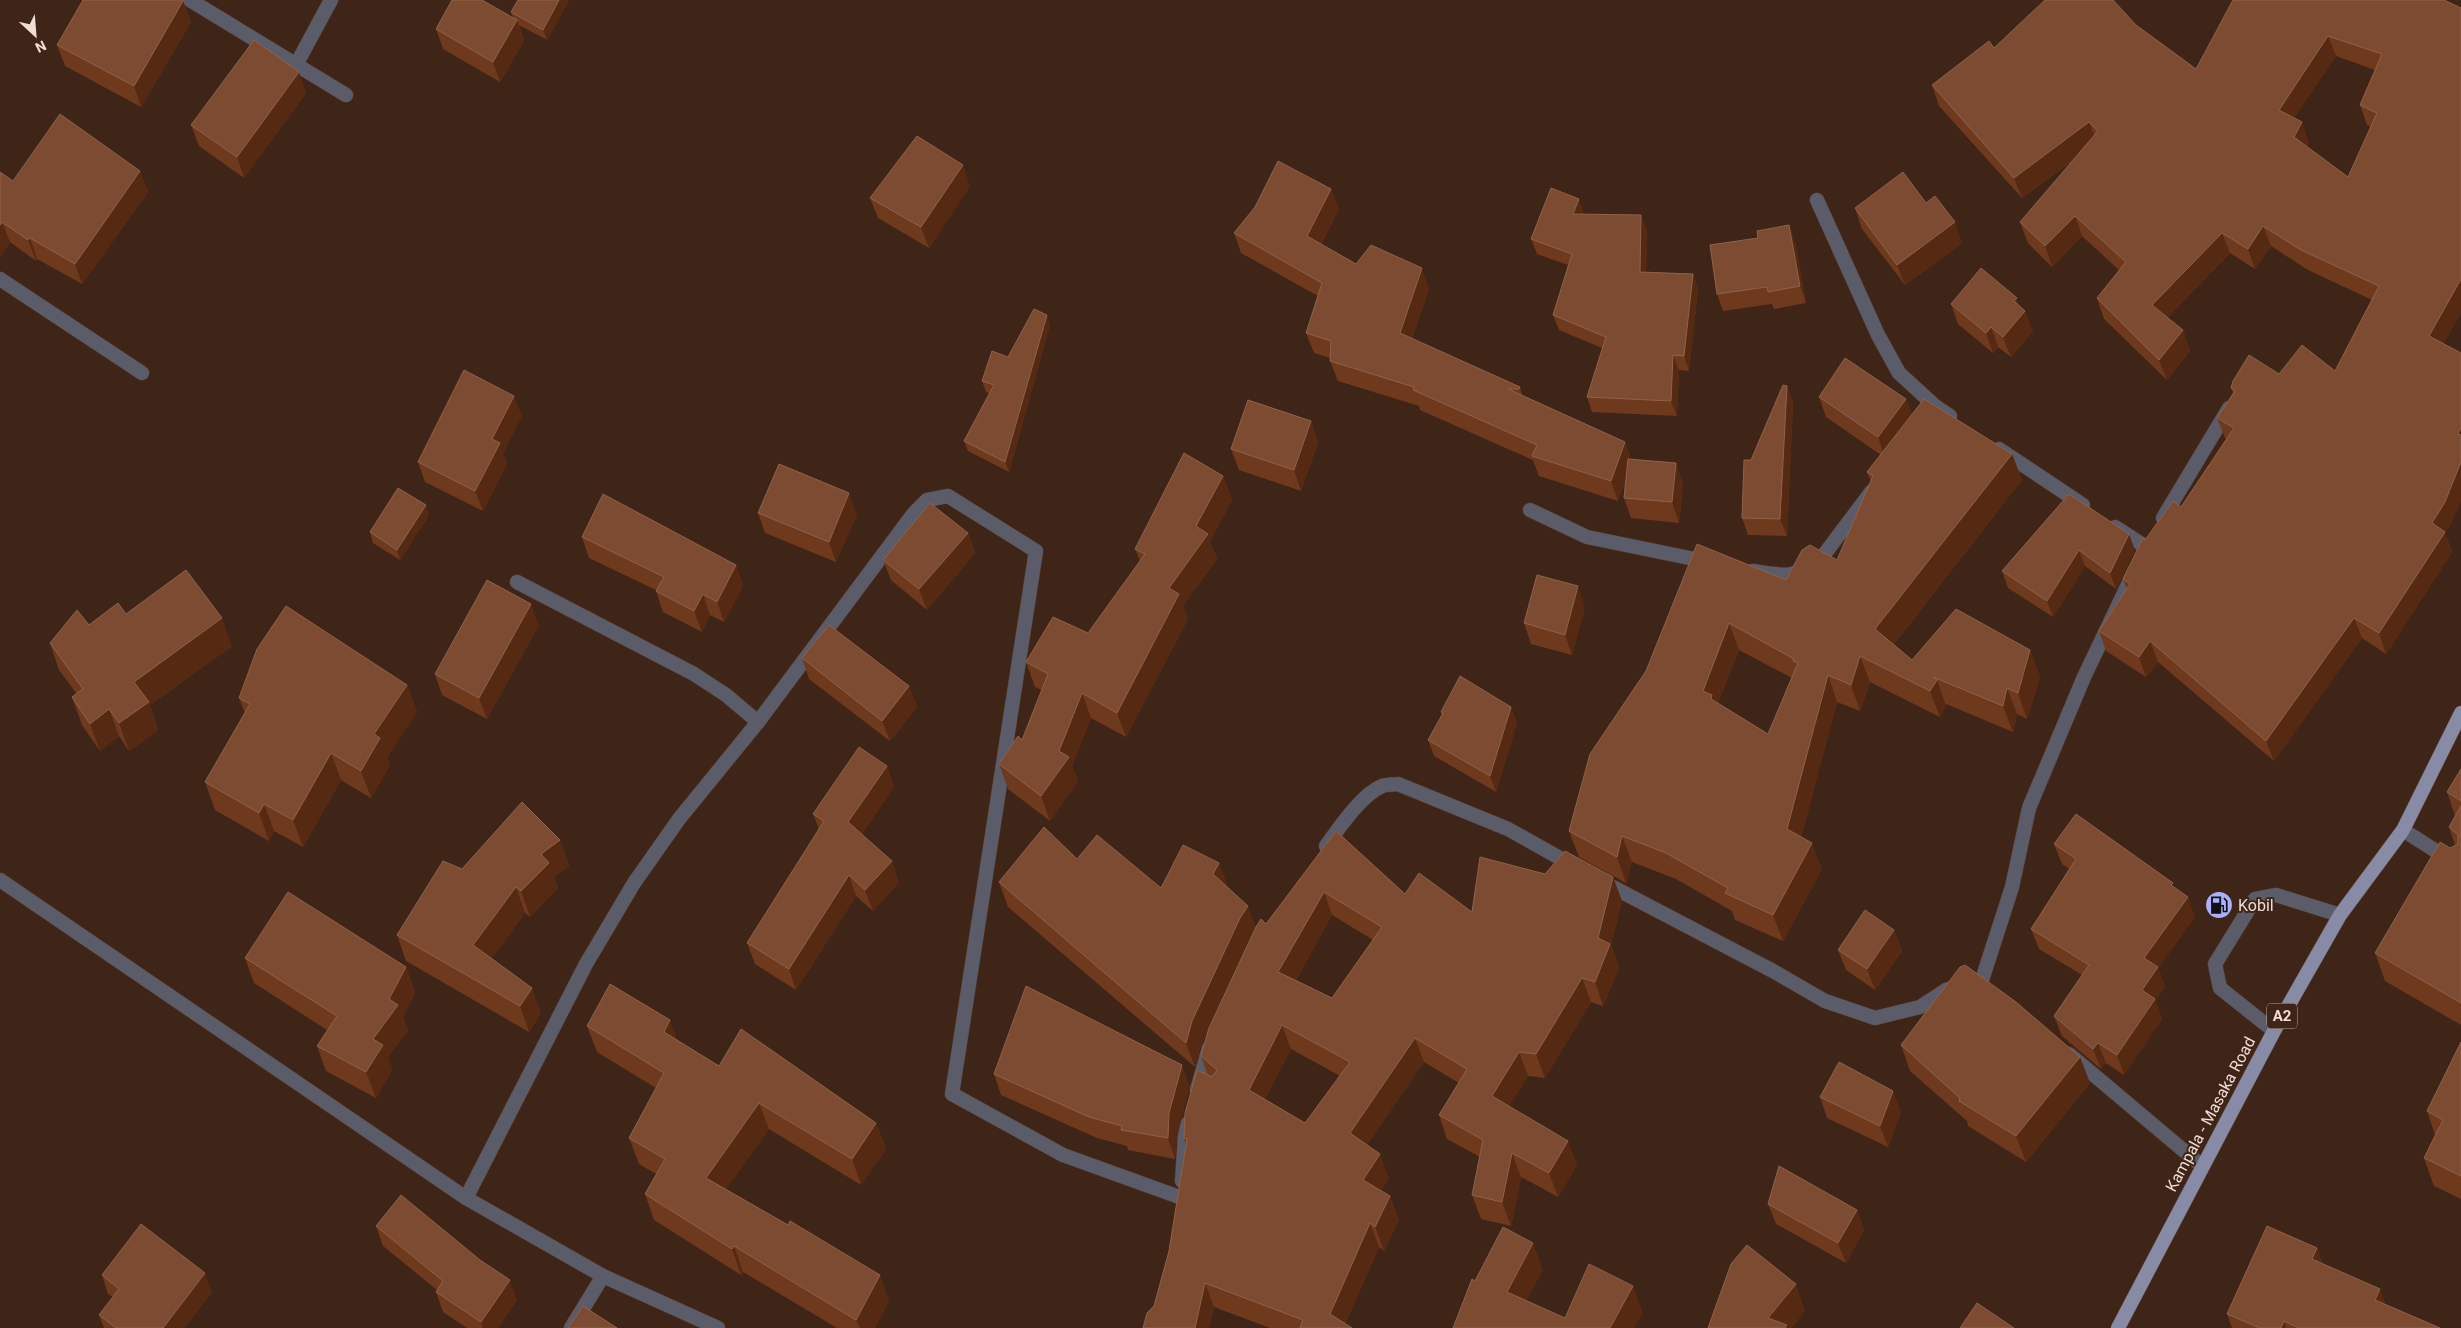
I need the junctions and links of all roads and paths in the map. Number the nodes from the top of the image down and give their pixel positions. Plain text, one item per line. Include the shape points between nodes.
1 (190, 0) edge
2 (331, 0) edge
3 (296, 65) junction
4 (346, 95) dead end
5 (1817, 200) dead end
6 (0, 279) edge
7 (142, 373) dead end
8 (2232, 403) edge
9 (1959, 422) edge
10 (1984, 438) edge
11 (1877, 483) edge
12 (1530, 510) dead end
13 (2151, 538) junction
14 (1726, 566) edge
15 (1743, 569) edge
16 (517, 582) dead end
17 (2461, 713) edge
18 (758, 722) junction
19 (2402, 830) junction
20 (1319, 857) edge
21 (2461, 867) edge
22 (0, 880) edge
23 (2340, 915) junction
24 (2274, 1031) junction
25 (1217, 1032) edge
26 (2058, 1044) edge
27 (2202, 1166) junction
28 (466, 1198) junction
29 (1182, 1198) junction
30 (1178, 1216) edge
31 (603, 1276) junction
32 (572, 1328) edge
33 (718, 1328) edge
34 (2118, 1328) edge

1 - 3 street
2 - 3 street
3 - 4 street
5 - 9 street via 1878,335 1899,373 1932,410
6 - 7 street
8 - 13 street
10 - 13 street via 2101,517
11 - 15 street via 1820,560 1808,569 1786,576
12 - 14 street via 1587,537
13 - 20 street via 2084,676 2029,808 1986,983 1946,990 1920,1007 1875,1018 1825,1001 1508,829 1398,784 1383,786 1370,794 1341,824
16 - 18 street via 694,674 726,694
17 - 19 main road, Kampala - Masaka Road / A2
18 - 28 street via 679,819 634,883 586,964
18 - 29 street via 927,500 948,496 1036,551 952,1094 1063,1155
19 - 21 street
19 - 23 main road, Kampala - Masaka Road / A2
22 - 28 street
23 - 24 main road, Kampala - Masaka Road / A2
23 - 24 street via 2276,895 2255,899 2215,964 2220,988
24 - 27 main road, Kampala - Masaka Road / A2
25 - 29 street via 1209,1049 1185,1136
26 - 27 street
27 - 34 main road, Kampala - Masaka Road / A2
28 - 31 street
29 - 30 street
31 - 32 street
31 - 33 street

